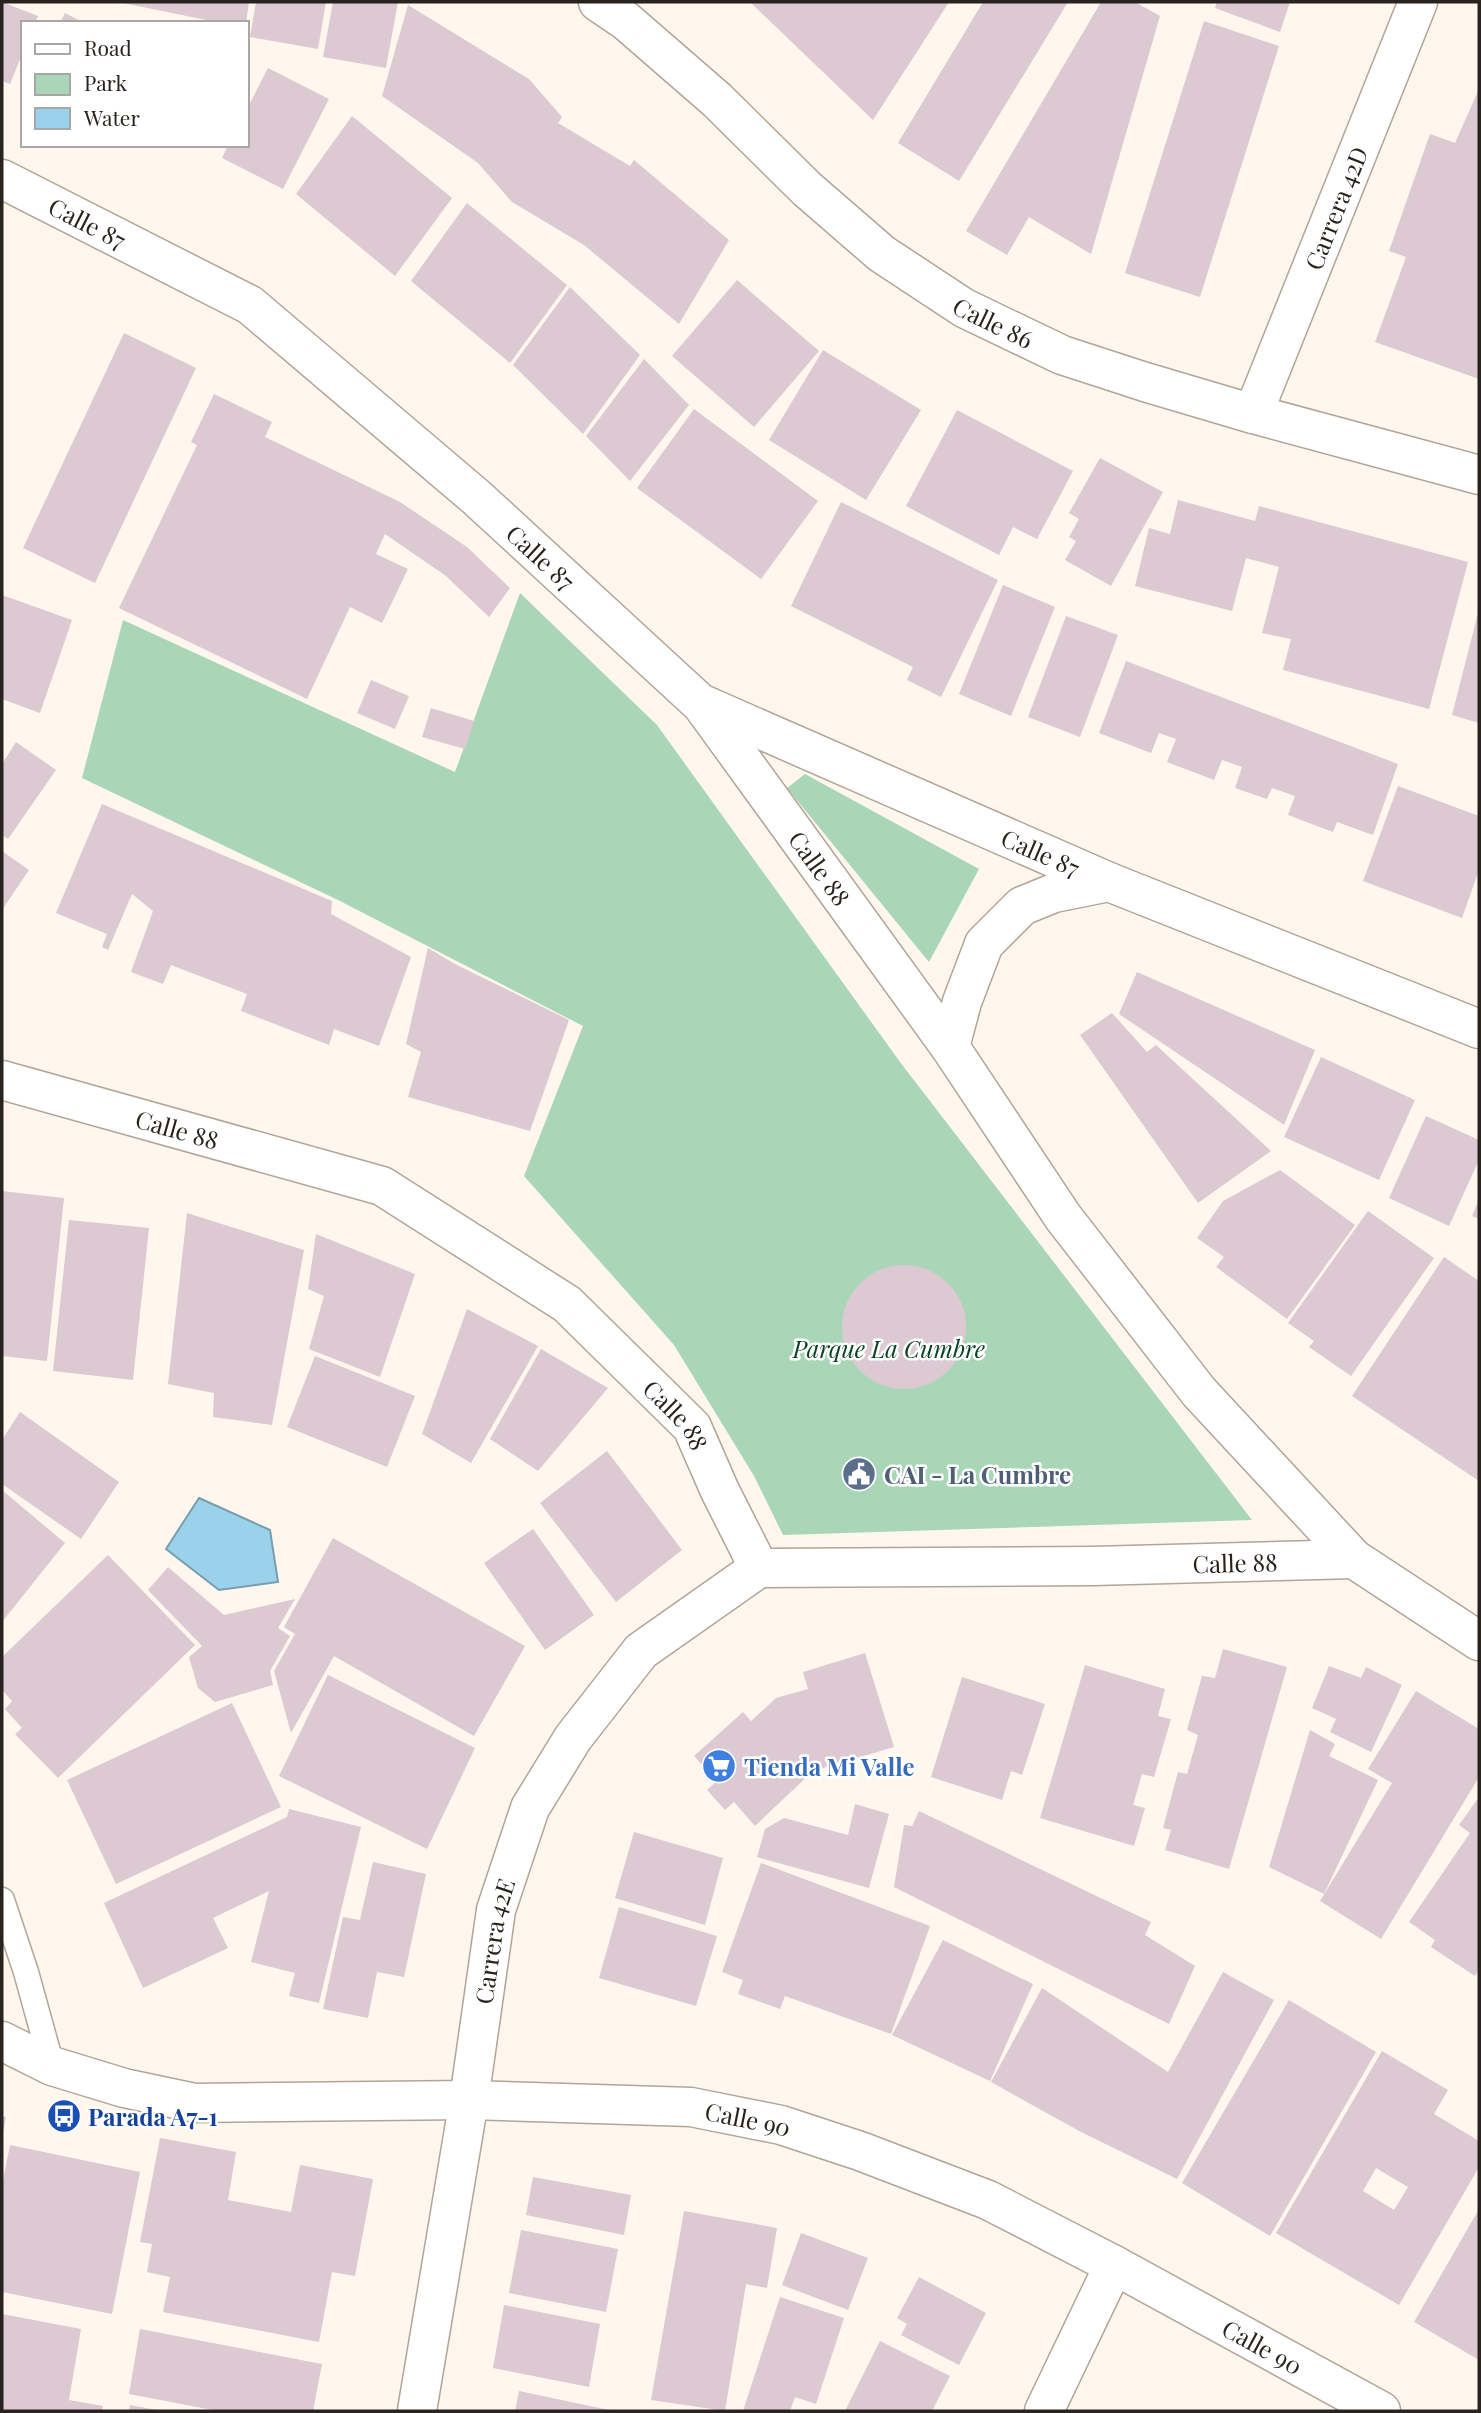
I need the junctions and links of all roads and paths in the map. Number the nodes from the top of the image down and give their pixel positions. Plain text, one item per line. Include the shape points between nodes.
1 (598, 2) edge
2 (1418, 2) edge
3 (2, 179) edge
4 (1253, 414) junction
5 (1479, 475) edge
6 (700, 703) junction
7 (1109, 882) junction
8 (1479, 1029) edge
9 (950, 1047) junction
10 (2, 1080) edge
11 (1354, 1559) junction
12 (759, 1568) junction
13 (1479, 1641) edge
14 (2, 1900) edge
15 (2, 2041) edge
16 (52, 2066) junction
17 (469, 2100) junction
18 (1114, 2265) junction
19 (417, 2411) edge
20 (1044, 2411) edge
21 (1381, 2411) edge

1 - 4 street, Calle 86 via 717,100 872,246 923,283 1062,355
2 - 4 street, Carrera 42D
3 - 6 street, Calle 87 via 250,305 476,497
4 - 5 street, Calle 86
6 - 7 street, Calle 87
6 - 9 street, Calle 88
7 - 8 street, Calle 87
7 - 9 street, Calle 87 via 1054,893 1022,906 984,944
9 - 11 street, Calle 88 via 1063,1217 1199,1392
10 - 12 street, Calle 88 via 382,1186 567,1304 692,1427
11 - 12 street, Calle 88
11 - 13 street, Calle 88
12 - 17 street, Carrera 42E via 641,1651 573,1738 530,1808 496,1910
14 - 16 lane
15 - 16 street, Calle 90
16 - 17 street, Calle 90 via 195,2103
17 - 18 street, Calle 90 via 691,2107 780,2124 988,2200
17 - 19 street, Carrera 42E
18 - 20 street
18 - 21 street, Calle 90

